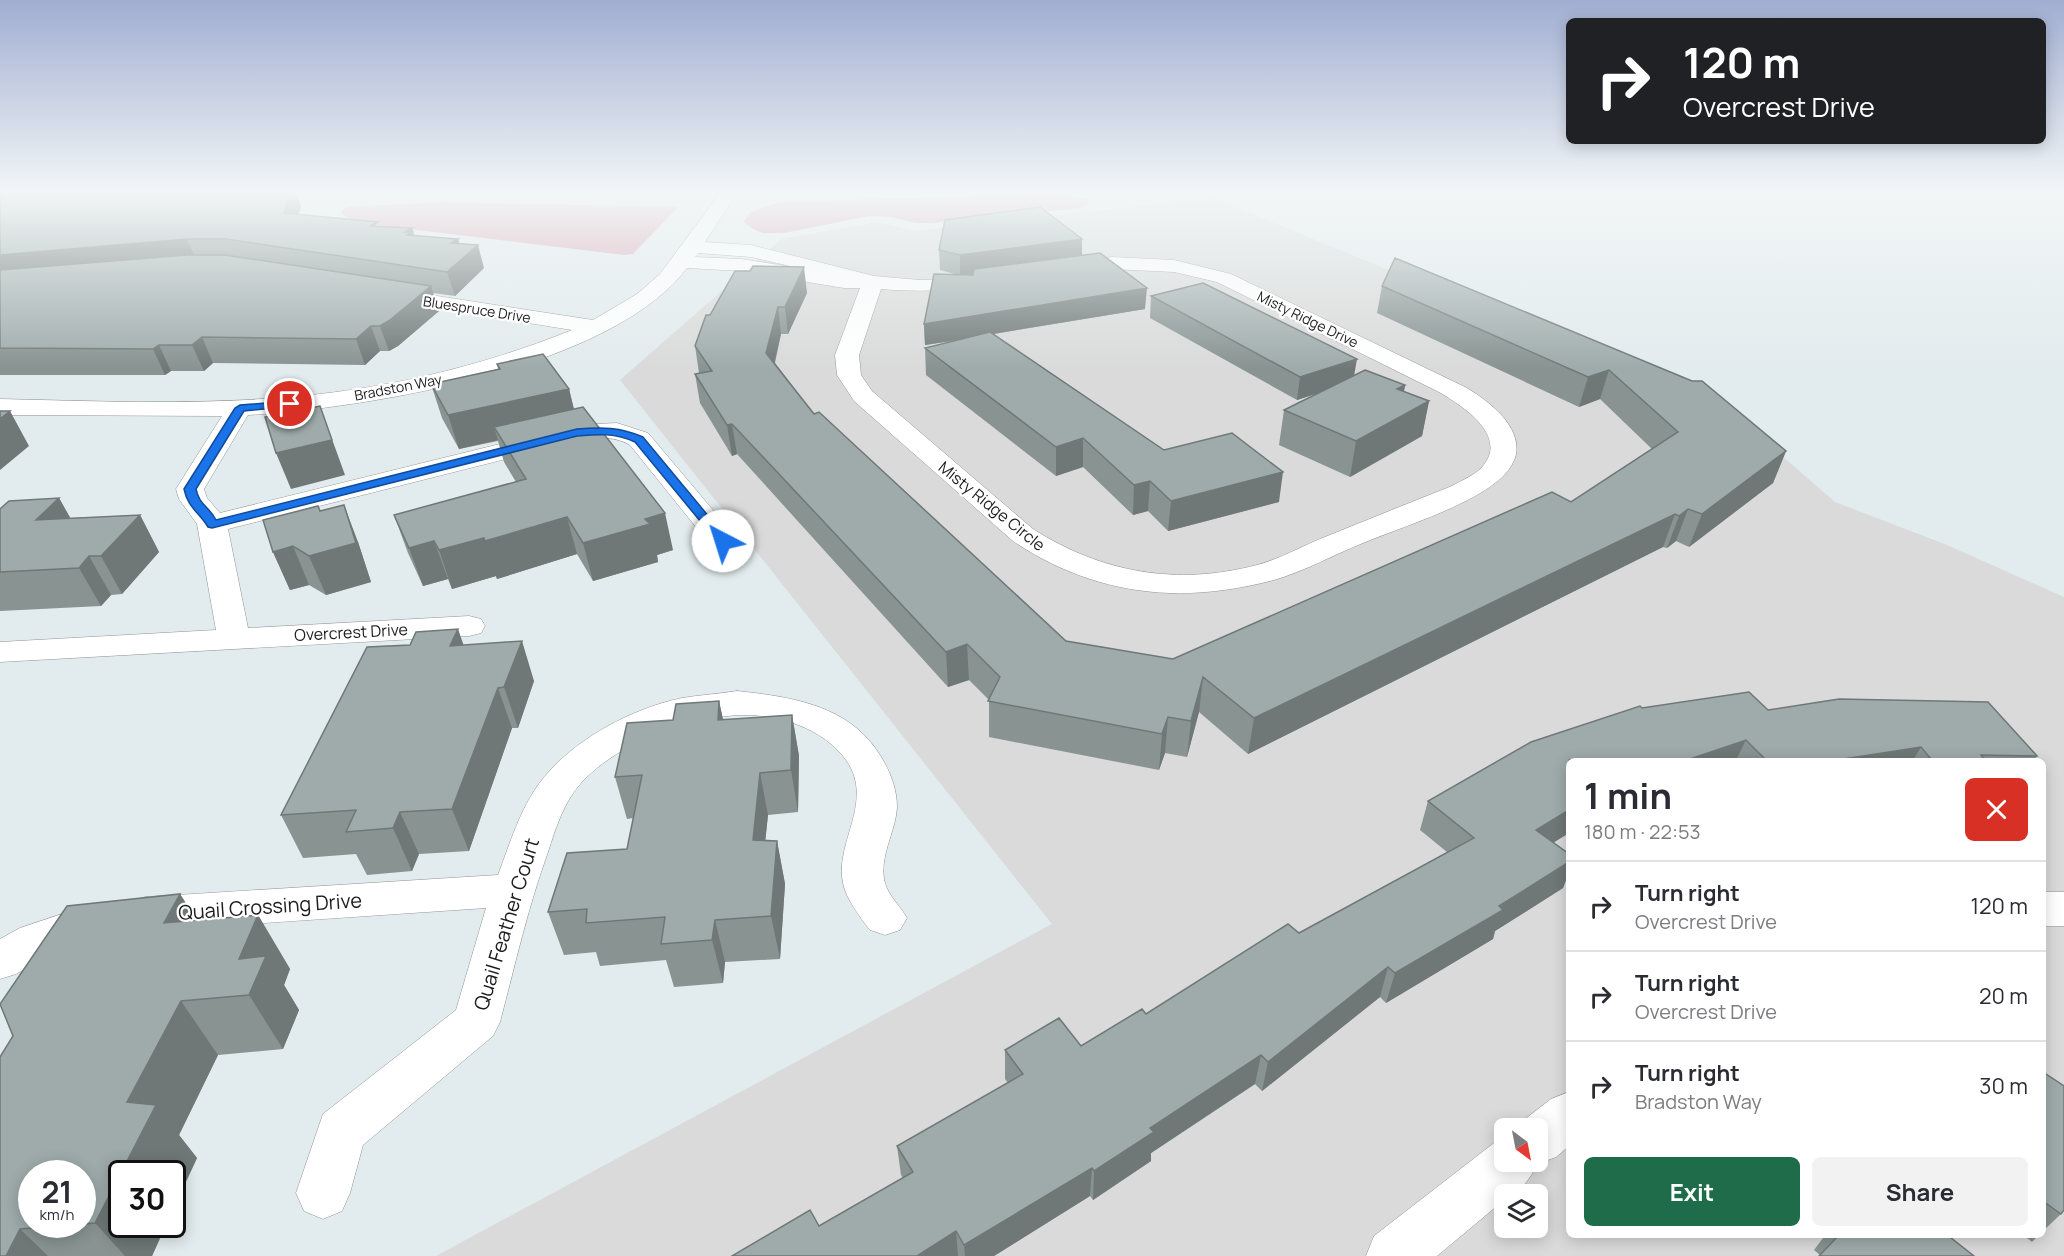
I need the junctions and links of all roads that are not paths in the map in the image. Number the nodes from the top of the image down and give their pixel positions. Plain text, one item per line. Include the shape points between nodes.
1 (687, 252) edge
2 (741, 252) edge
3 (754, 252) edge
4 (685, 255) junction
5 (873, 282) junction
6 (369, 291) edge
7 (596, 327) junction
8 (0, 407) edge
9 (240, 408) junction
10 (1462, 492) joint
11 (212, 524) junction
12 (723, 541) dead end
13 (469, 626) dead end
14 (234, 639) junction
15 (0, 652) edge
16 (513, 890) junction
17 (2046, 909) edge
18 (2064, 909) edge
19 (885, 918) dead end
20 (0, 961) edge
21 (1566, 1117) edge
22 (1548, 1132) edge
23 (1498, 1172) edge
24 (323, 1193) dead end
25 (1394, 1256) edge

1 - 4 street, Bradston Way
2 - 4 street, Misty Ridge Drive
3 - 5 street, Misty Ridge Drive
4 - 7 street, Bradston Way via 673,273 647,297
5 - 10 street, Misty Ridge Drive via 949,285 1132,262 1183,267 1224,278 1448,387 1483,411 1503,440 1502,459 1488,476
5 - 10 street, Misty Ridge Circle via 847,355 849,375 858,390 1023,535 1067,561 1110,575 1146,581 1194,584 1240,578 1264,573
6 - 7 street, Bluespruce Drive
7 - 9 street, Bradston Way via 514,360 456,376 378,393
8 - 9 street, Bradston Way
9 - 11 street via 190,489 193,502
11 - 12 street via 577,432 607,430 624,432 639,440
11 - 14 street
13 - 14 street, Overcrest Drive
14 - 15 street, Overcrest Drive
16 - 19 street, Quail Feather Court via 549,799 581,761 632,729 683,710 762,704 818,719 842,734 863,756 872,773 877,798 864,858 864,883
16 - 20 street, Quail Crossing Drive via 122,916 86,923 36,941
16 - 24 street, Quail Feather Court via 476,1022 341,1131
17 - 18 street
21 - 22 street
23 - 25 street

